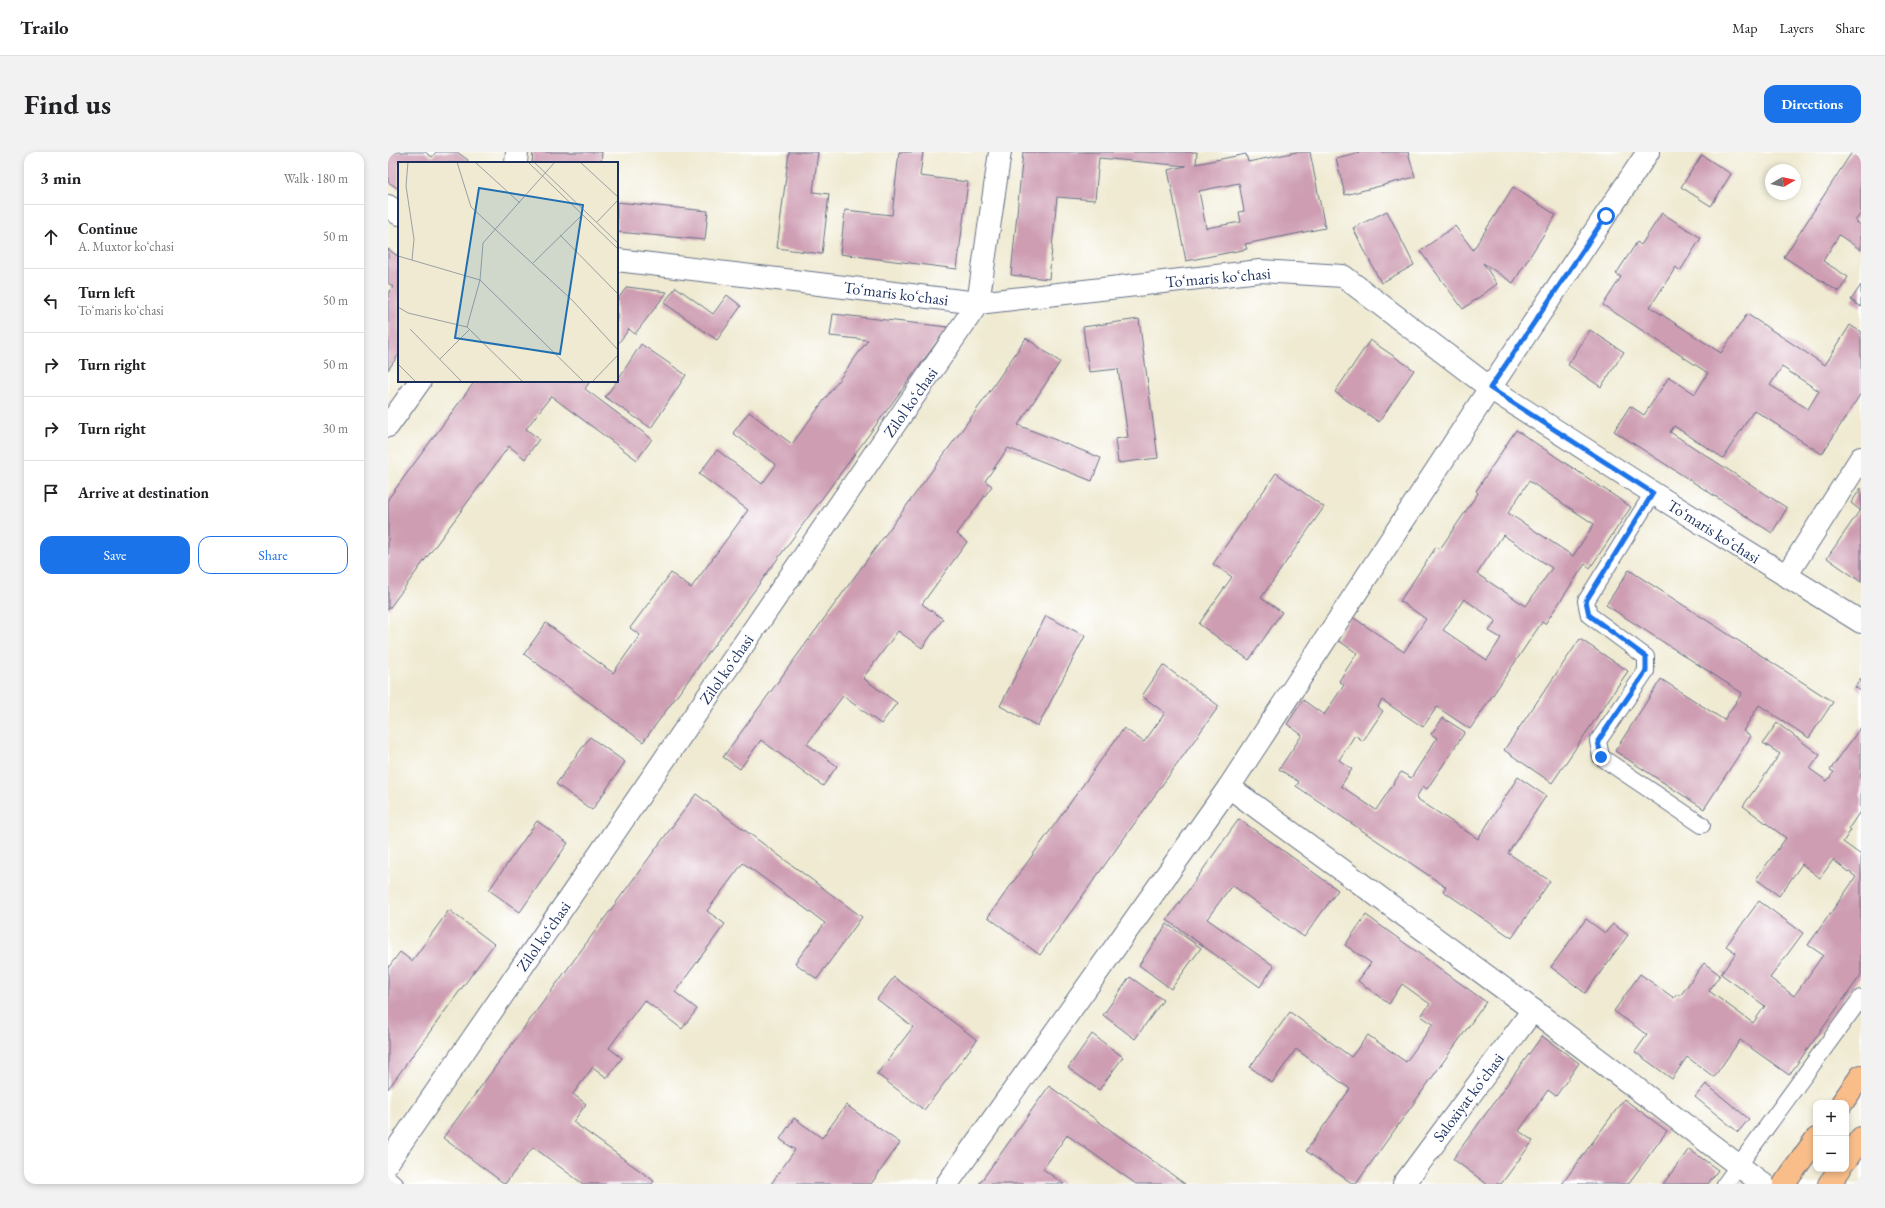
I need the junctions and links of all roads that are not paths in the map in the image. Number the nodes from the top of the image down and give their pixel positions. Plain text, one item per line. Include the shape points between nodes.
1 (517, 152) edge
2 (1000, 152) edge
3 (1648, 152) edge
4 (516, 162) edge
5 (388, 206) edge
6 (398, 213) edge
7 (618, 260) edge
8 (978, 303) junction
9 (419, 382) edge
10 (1490, 388) junction
11 (388, 426) edge
12 (1861, 458) edge
13 (1653, 493) junction
14 (1786, 576) junction
15 (1861, 622) edge
16 (1229, 787) junction
17 (1702, 825) dead end
18 (1861, 998) edge
19 (1533, 1010) junction
20 (1861, 1076) edge
21 (1844, 1100) edge
22 (1861, 1138) edge
23 (1813, 1143) edge
24 (1849, 1156) edge
25 (388, 1162) edge
26 (1739, 1164) junction
27 (1838, 1172) edge
28 (388, 1178) edge
29 (395, 1184) edge
30 (947, 1184) edge
31 (1404, 1184) edge
32 (1725, 1184) edge
33 (1763, 1184) edge
34 (1784, 1184) edge
35 (1829, 1184) edge

1 - 4 street
2 - 8 street, Zilol koʻchasi
3 - 10 street
5 - 6 street
7 - 8 street, Toʻmaris koʻchasi
8 - 10 street, Toʻmaris koʻchasi via 1260,271 1343,276
8 - 25 street, Zilol koʻchasi
9 - 11 street
10 - 13 street, Toʻmaris koʻchasi
10 - 16 street
12 - 14 street
13 - 14 street, Toʻmaris koʻchasi
13 - 17 lane via 1586,601 1589,615 1646,657 1646,671 1598,741 1601,757
14 - 15 street, Toʻmaris koʻchasi
16 - 19 street
16 - 30 street
18 - 26 lane
19 - 26 street
19 - 31 street, Saloxiyat koʻchasi
20 - 21 main road
22 - 24 main road
23 - 34 main road
26 - 32 lane
26 - 33 street
27 - 35 main road
28 - 29 lane

